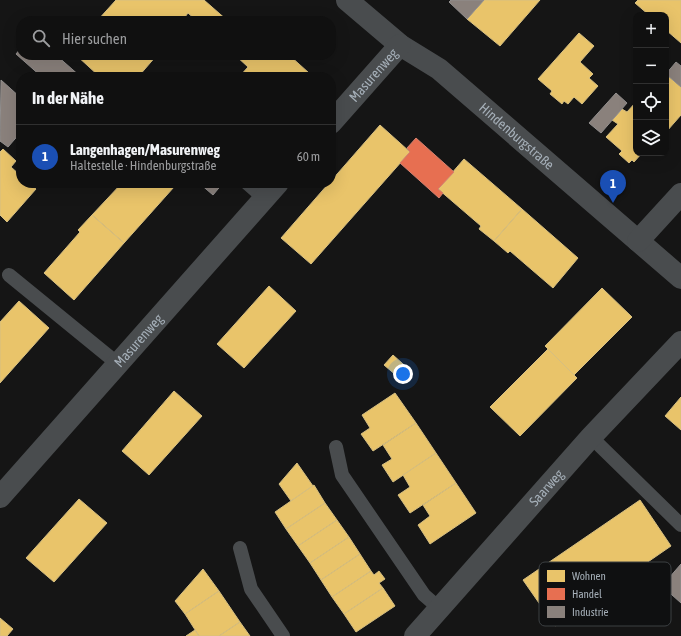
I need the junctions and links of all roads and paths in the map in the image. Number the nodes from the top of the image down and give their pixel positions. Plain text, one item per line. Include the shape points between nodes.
1 (347, 0) edge
2 (400, 45) junction
3 (336, 117) edge
4 (271, 191) edge
5 (681, 194) edge
6 (638, 241) junction
7 (9, 275) dead end
8 (681, 278) edge
9 (681, 342) edge
10 (118, 364) junction
11 (591, 437) junction
12 (336, 447) dead end
13 (0, 498) edge
14 (681, 525) edge
15 (240, 548) dead end
16 (439, 608) junction
17 (283, 636) edge
18 (415, 636) edge

1 - 2 street, Hindenburgstraße
2 - 3 street, Masurenweg
2 - 6 street, Hindenburgstraße via 439,69
4 - 10 street, Masurenweg
5 - 6 street
6 - 8 street, Hindenburgstraße
7 - 10 lane
9 - 11 street, Saarweg
10 - 13 street, Masurenweg
11 - 14 lane
11 - 16 street, Saarweg
12 - 16 lane via 342,475 424,595
15 - 17 lane via 251,589
16 - 18 street, Saarweg

